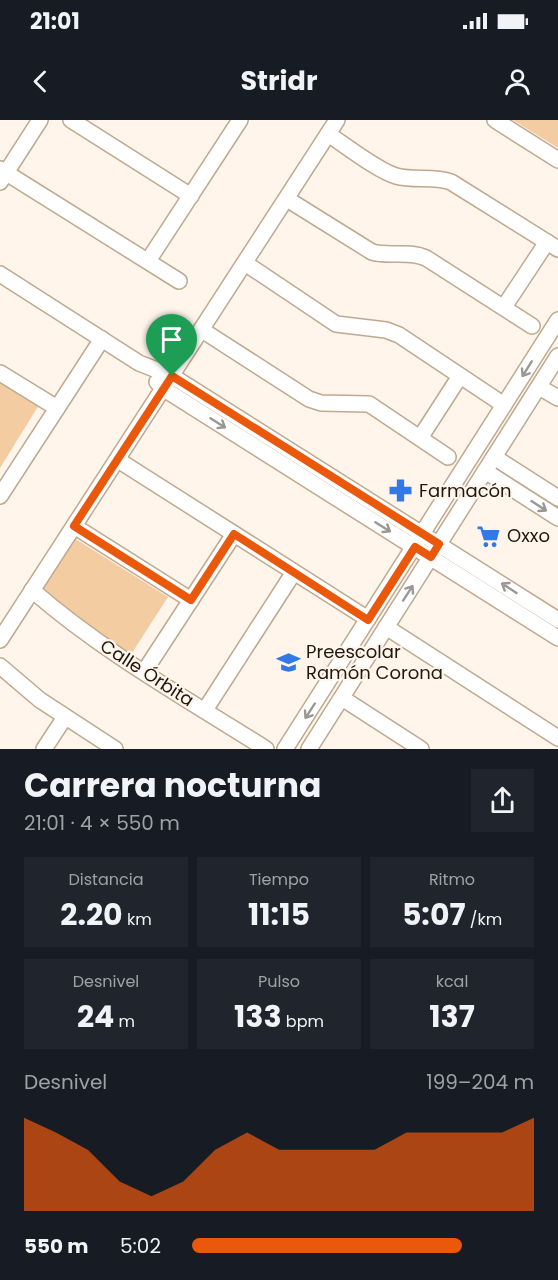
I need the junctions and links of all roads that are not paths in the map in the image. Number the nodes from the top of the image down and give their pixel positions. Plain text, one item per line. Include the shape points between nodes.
1 (40, 120) edge
2 (71, 120) edge
3 (338, 120) edge
4 (495, 120) edge
5 (233, 122) edge
6 (328, 134) junction
7 (558, 160) edge
8 (2, 174) edge
9 (191, 196) junction
10 (287, 200) junction
11 (552, 245) edge
12 (148, 261) junction
13 (245, 263) junction
14 (0, 274) edge
15 (178, 281) dead end
16 (504, 308) junction
17 (558, 320) edge
18 (532, 326) dead end
19 (202, 330) junction
20 (102, 339) junction
21 (558, 356) edge
22 (0, 372) edge
23 (460, 376) junction
24 (168, 383) junction
25 (539, 387) junction
26 (558, 398) edge
27 (504, 405) junction
28 (57, 408) junction
29 (420, 438) junction
30 (448, 457) dead end
31 (494, 458) junction
32 (118, 460) junction
33 (485, 471) junction
34 (0, 496) edge
35 (558, 498) edge
36 (558, 518) edge
37 (74, 526) junction
38 (234, 534) junction
39 (419, 540) junction
40 (435, 550) junction
41 (294, 572) junction
42 (32, 590) junction
43 (191, 600) junction
44 (548, 619) edge
45 (368, 620) junction
46 (386, 627) junction
47 (558, 638) edge
48 (0, 640) edge
49 (0, 666) edge
50 (144, 672) junction
51 (342, 698) junction
52 (205, 710) junction
53 (65, 717) junction
54 (558, 738) edge
55 (44, 749) edge
56 (116, 749) edge
57 (266, 749) edge
58 (285, 749) edge
59 (309, 749) edge
60 (421, 749) edge

1 - 8 street
2 - 9 street
3 - 6 street
4 - 7 street
5 - 9 street
6 - 10 street
6 - 11 street via 389,174 451,182
8 - 12 street
9 - 12 street
10 - 13 street
10 - 16 street via 372,252 422,256
11 - 16 street
12 - 15 street
13 - 19 street
13 - 23 street via 336,324 393,332
14 - 20 street
16 - 18 street
17 -> 27 street
19 - 24 street
19 - 29 street via 309,399 369,404
20 - 24 street
20 - 28 street
21 - 25 street
22 - 28 street
23 - 27 street
23 - 29 street
24 - 32 street
24 - 39 street
25 - 26 street
25 - 31 street
27 - 39 street
28 - 34 street
29 - 30 street
31 - 33 street
31 - 35 street
32 - 37 street
32 - 38 street
33 -> 36 street
33 - 40 street
37 - 42 street
37 - 43 street
38 - 41 street
38 - 43 street
39 - 40 street
39 - 45 street
40 - 44 street
46 -> 40 street
41 - 45 street
41 - 52 street
42 - 48 street
42 - 50 street, Calle Órbita via 85,633
43 - 50 street
44 - 47 street
45 -> 58 street
46 - 51 street
46 - 54 street
49 - 53 street
50 - 52 street, Calle Órbita
51 - 59 street
51 - 60 street
52 - 57 street, Calle Órbita
53 - 55 street
53 - 56 street

